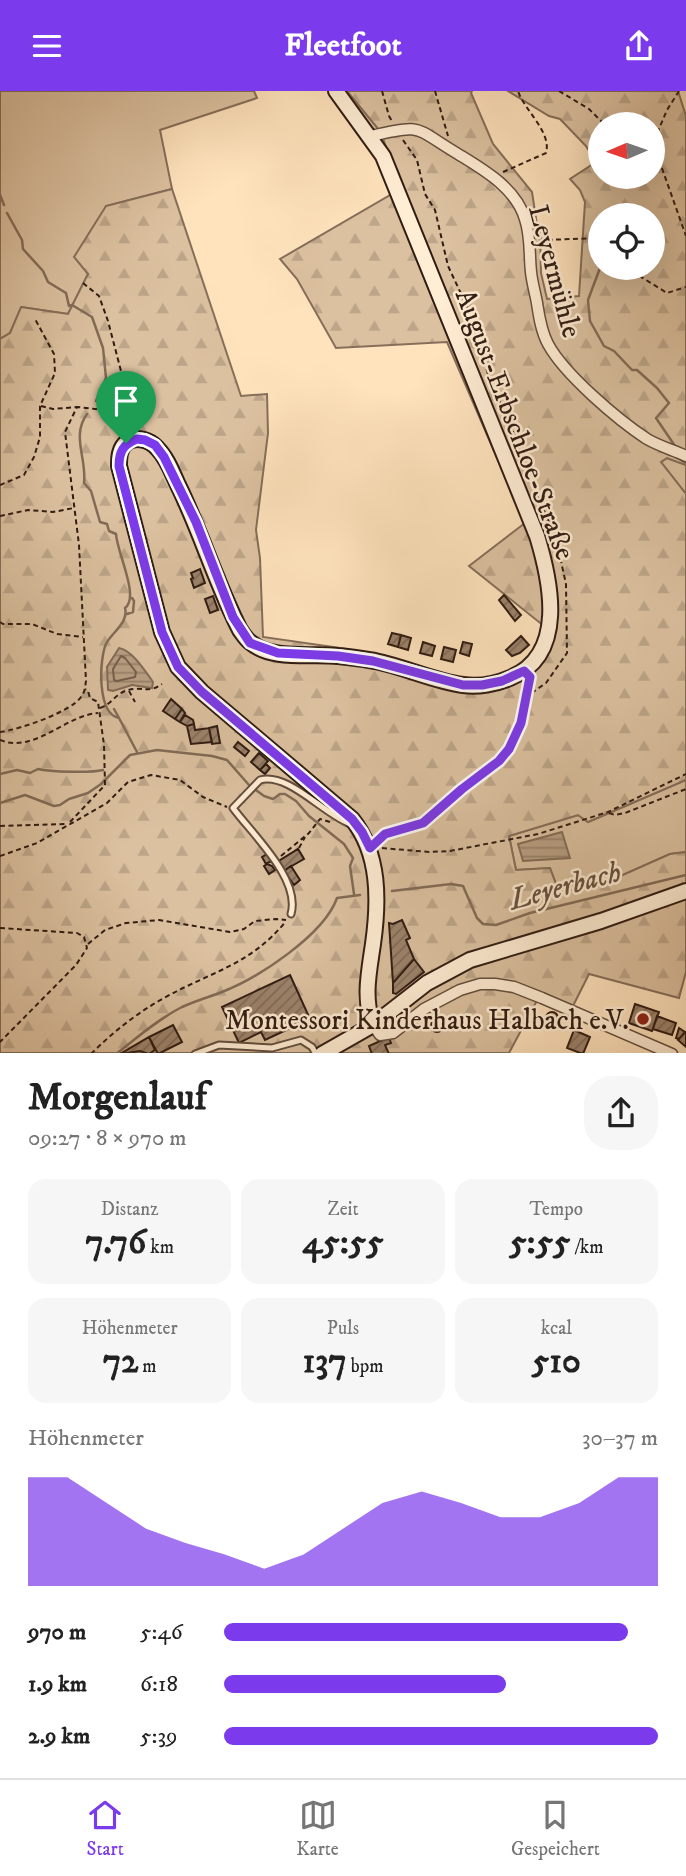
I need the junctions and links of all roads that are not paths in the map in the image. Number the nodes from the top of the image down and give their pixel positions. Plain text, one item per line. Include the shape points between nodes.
1 (336, 91) edge
2 (371, 136) junction
3 (686, 456) edge
4 (359, 827) junction
5 (686, 891) edge
6 (290, 914) road end
7 (373, 1025) junction
8 (195, 1053) edge
9 (316, 1053) edge
10 (322, 1053) edge
11 (672, 1053) edge

1 - 2 main road, August-Erbschloe-Straße
2 - 3 street, Leyermühle via 409,128 425,131 505,188 521,210 528,232 531,274 549,347 633,428
2 - 4 main road, August-Erbschloe-Straße via 394,181 544,559 551,606 549,629 531,666 502,681 463,685 373,661 278,653 250,643 233,617 196,522 164,457 155,445 137,439 126,443 119,454 162,632 178,667
4 - 6 lane via 341,821 287,784 266,778 233,808 261,840 291,889 294,904
4 - 7 main road via 377,848 367,1003
5 - 7 main road via 470,960 427,983
7 - 10 main road
7 - 11 street via 380,1035 387,1035 460,990 480,984 514,987
8 - 9 lane via 219,1045 272,1048 301,1040

